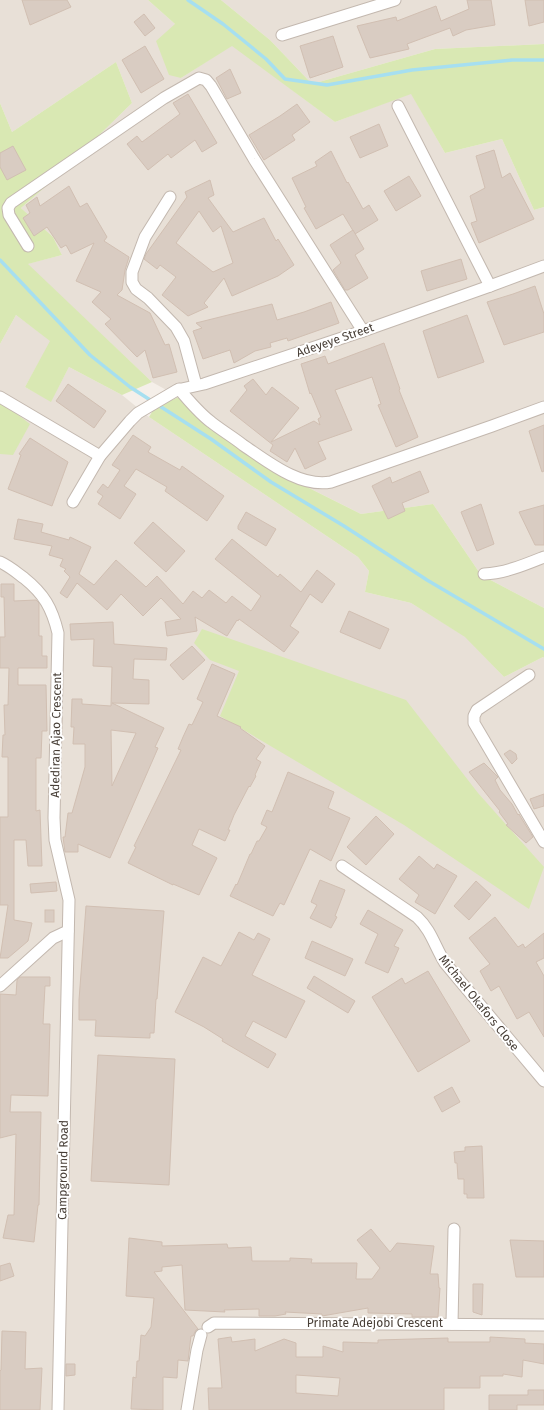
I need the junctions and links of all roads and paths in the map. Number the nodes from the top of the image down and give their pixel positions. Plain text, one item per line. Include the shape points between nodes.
1 (395, 0) edge
2 (282, 35) dead end
3 (398, 106) dead end
4 (170, 197) dead end
5 (28, 246) dead end
6 (544, 266) edge
7 (490, 286) junction
8 (363, 330) junction
9 (196, 385) junction
10 (178, 389) junction
11 (0, 397) edge
12 (544, 406) edge
13 (100, 456) junction
14 (73, 502) dead end
15 (544, 557) edge
16 (0, 562) edge
17 (484, 574) dead end
18 (529, 676) dead end
19 (544, 842) edge
20 (342, 866) dead end
21 (68, 931) junction
22 (0, 986) edge
23 (544, 1081) edge
24 (454, 1229) dead end
25 (452, 1324) junction
26 (544, 1325) edge
27 (58, 1410) edge
28 (188, 1410) edge

1 - 2 street
3 - 7 street
4 - 9 street via 145,237 132,272 132,282 136,289 176,327 184,341
5 - 8 street via 9,215 8,208 11,203 164,98 199,78 212,86 254,159
6 - 7 street, Adeyeye Street
7 - 8 street, Adeyeye Street
8 - 9 street, Adeyeye Street
9 - 10 street, Adeyeye Street
10 - 12 street via 211,422 265,460 287,474 322,484
10 - 13 street, Adeyeye Street via 138,413
11 - 13 street
13 - 14 street, Adeyeye Street
15 - 17 street via 518,567
16 - 21 street, Adediran Ajao Crescent via 9,566 43,596 58,632 54,818 55,840 69,900
18 - 19 street via 477,710 474,723
20 - 23 street, Michael Okafors Close via 425,924 445,963
21 - 22 street via 52,938
21 - 27 street, Campground Road
24 - 25 street
25 - 26 street, Primate Adejobi Crescent
25 - 28 street, Primate Adejobi Crescent via 214,1323 205,1331 197,1350

